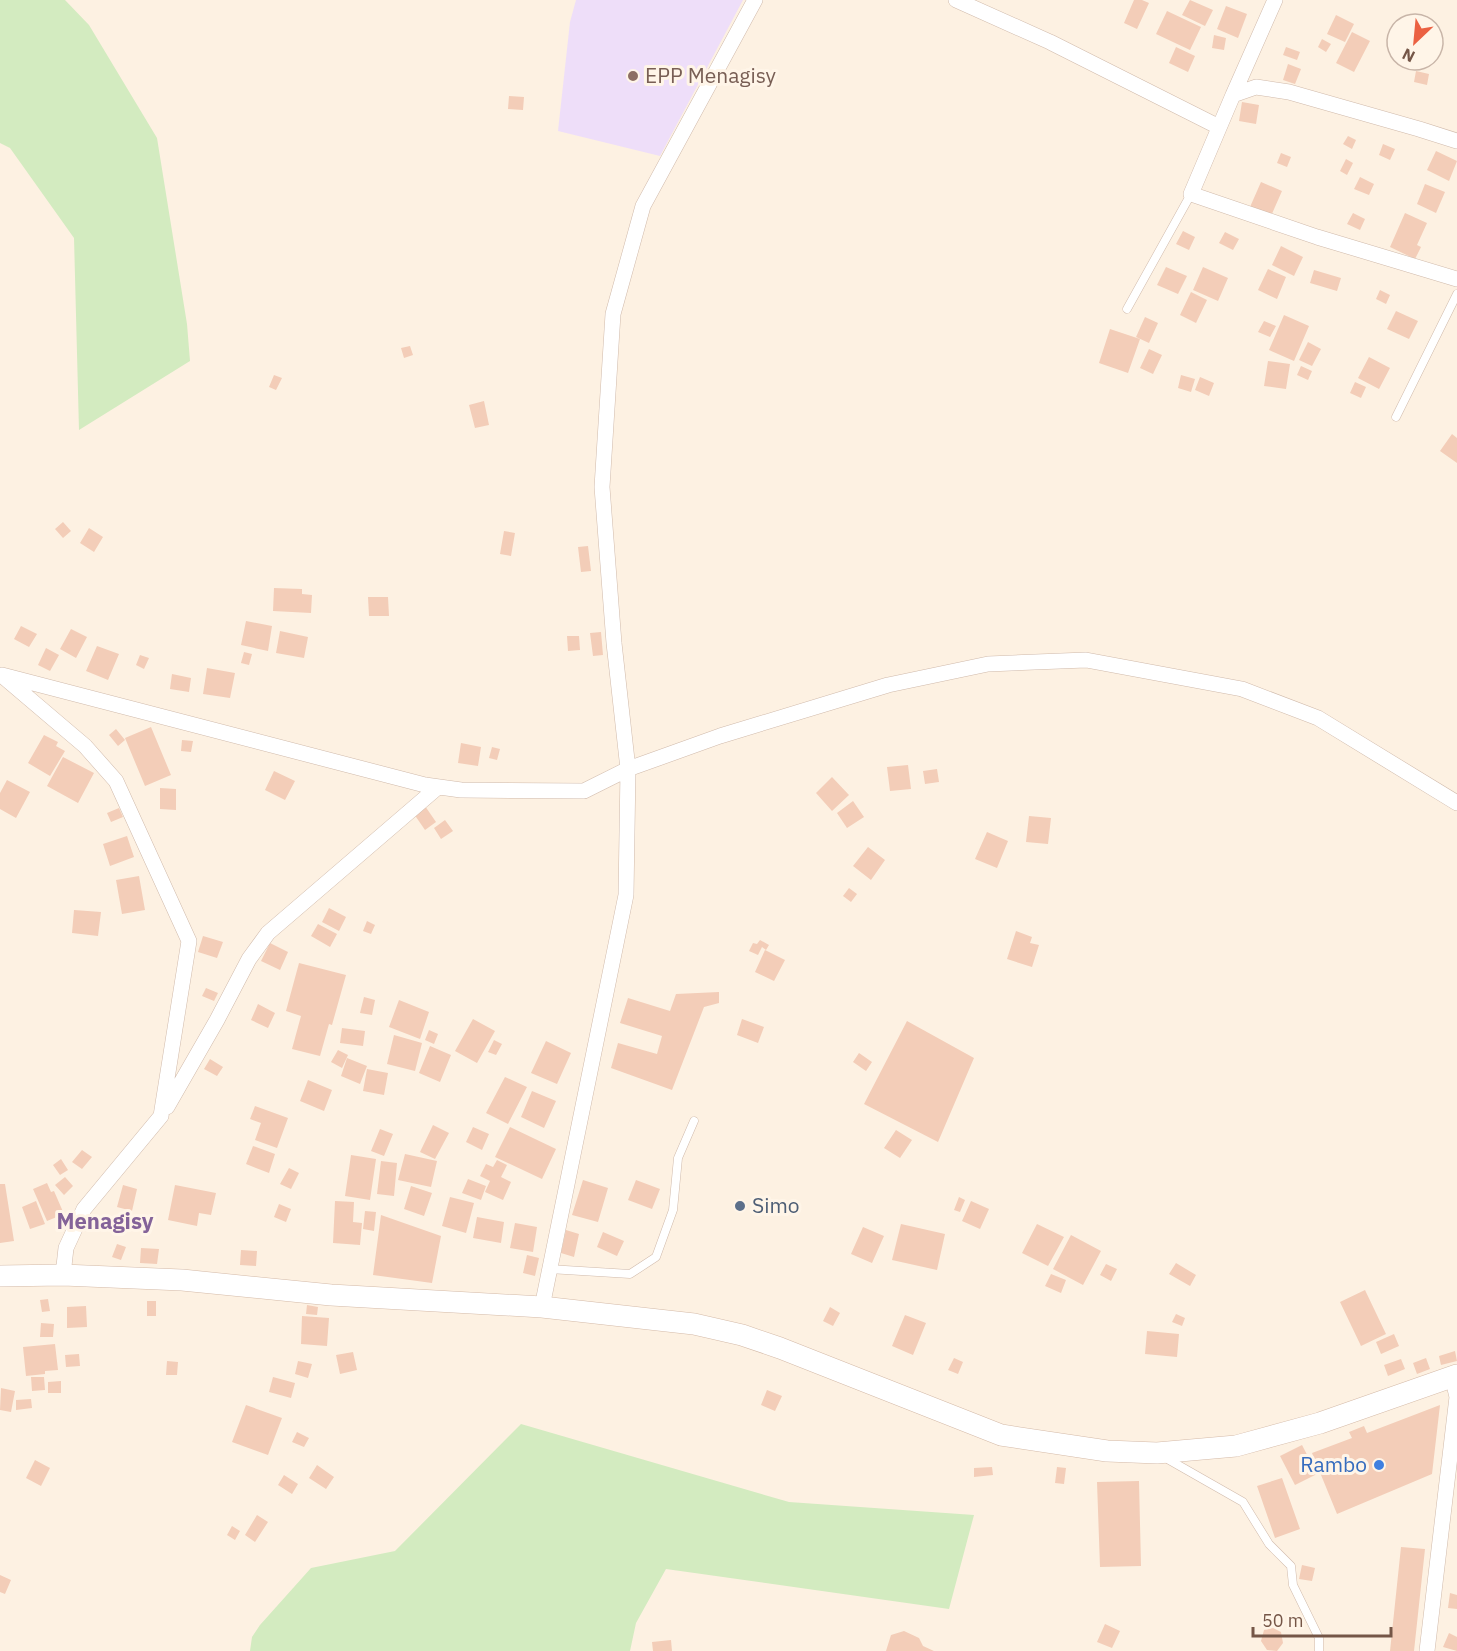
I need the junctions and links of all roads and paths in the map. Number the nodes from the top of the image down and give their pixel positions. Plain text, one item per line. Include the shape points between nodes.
1 (755, 0) edge
2 (957, 0) edge
3 (1275, 0) edge
4 (1233, 95) junction
5 (1219, 127) junction
6 (1457, 141) edge
7 (1191, 194) junction
8 (1457, 279) edge
9 (1457, 294) edge
10 (1127, 309) dead end
11 (1396, 417) dead end
12 (1, 674) edge
13 (628, 769) junction
14 (438, 787) junction
15 (1457, 802) edge
16 (161, 1116) junction
17 (694, 1120) dead end
18 (549, 1269) junction
19 (63, 1275) junction
20 (0, 1276) edge
21 (542, 1307) junction
22 (1455, 1376) edge
23 (1157, 1453) junction
24 (1319, 1651) edge
25 (1427, 1651) edge

1 - 13 street via 643,206 613,314 602,488
2 - 5 street
3 - 4 street
4 - 5 street
4 - 6 street via 1256,87 1289,92
5 - 7 street
7 - 8 street
7 - 10 lane
9 - 11 lane
12 - 14 street
12 - 16 street via 85,746 116,781 189,941
13 - 14 street via 584,791
13 - 15 street via 720,736 888,685 988,664 1086,660 1242,689 1275,701 1318,718
13 - 18 street via 626,895
14 - 16 street via 268,933 249,959
16 - 19 street via 84,1209 66,1248
17 - 18 lane via 678,1158 673,1210 656,1257 630,1274
18 - 21 street
19 - 20 main road
19 - 21 main road
21 - 23 main road via 704,1326 780,1348 1001,1435 1107,1451
22 - 23 main road via 1320,1423 1246,1443
22 - 25 street via 1457,1398
23 - 24 lane via 1243,1502 1269,1544 1290,1566 1293,1585 1319,1638

